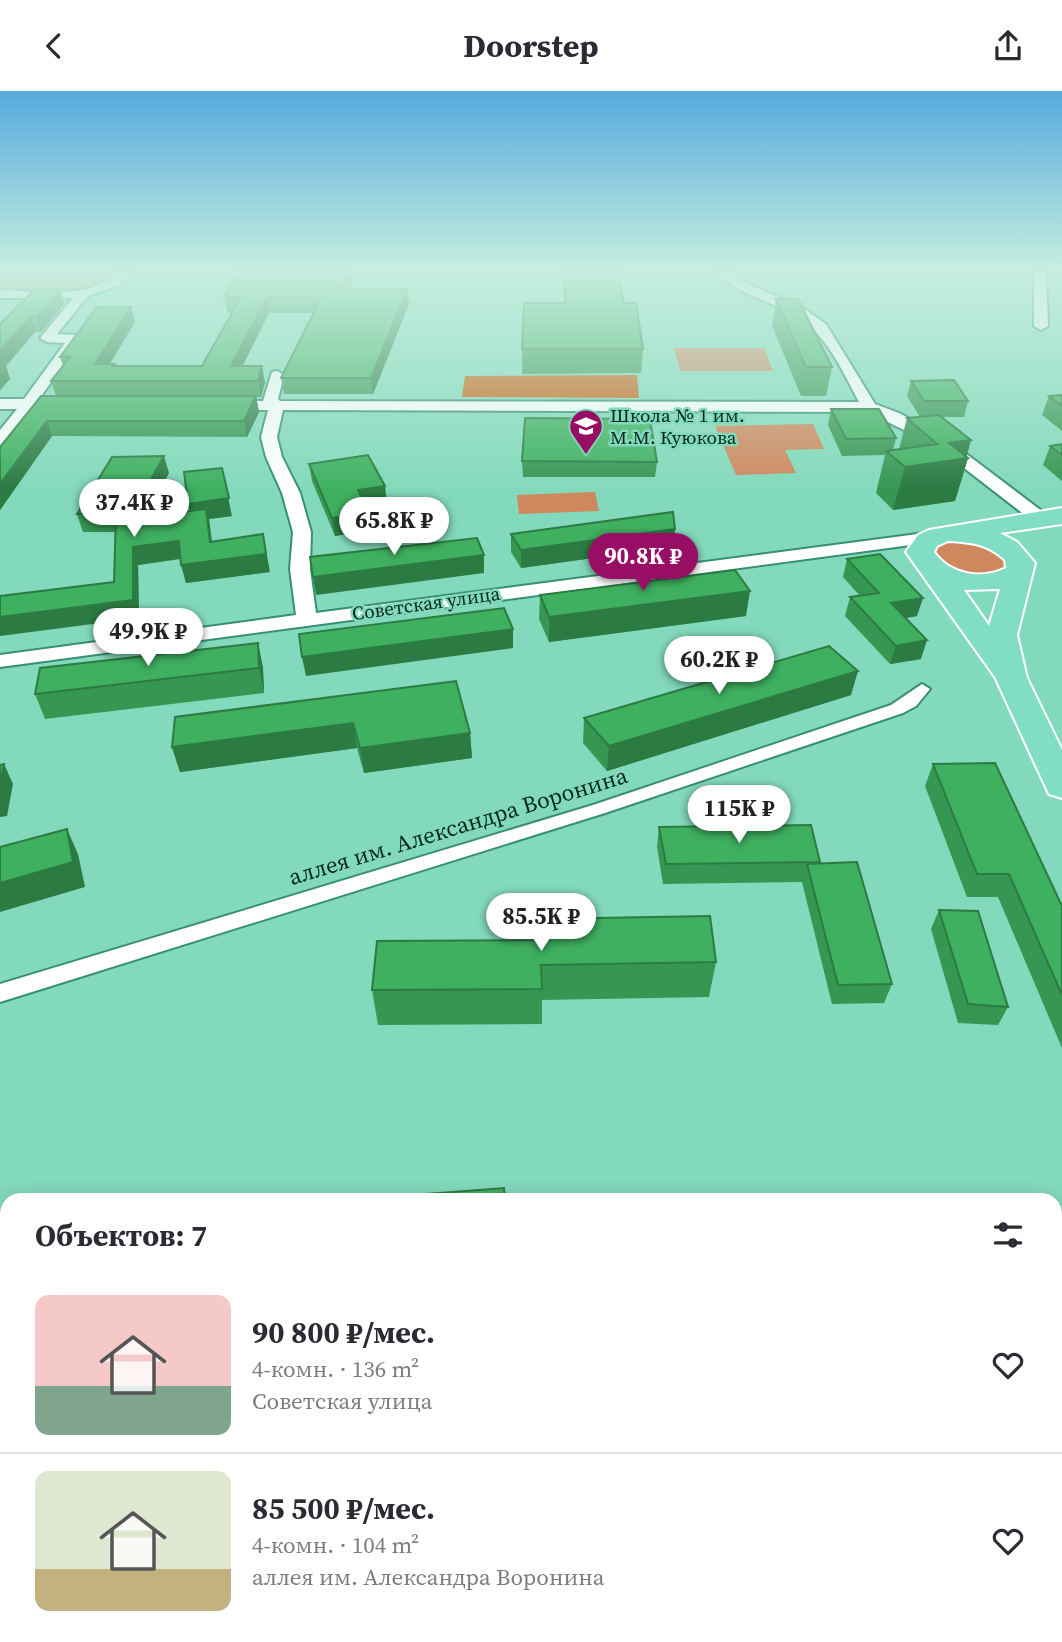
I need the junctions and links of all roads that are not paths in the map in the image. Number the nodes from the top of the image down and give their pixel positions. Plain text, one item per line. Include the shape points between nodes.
1 (71, 344) edge
2 (832, 344) edge
3 (277, 375) dead end
4 (0, 404) edge
5 (31, 404) junction
6 (83, 405) edge
7 (200, 405) edge
8 (277, 405) junction
9 (869, 407) junction
10 (0, 440) edge
11 (1052, 518) edge
12 (852, 547) junction
13 (935, 551) junction
14 (1020, 567) junction
15 (307, 619) junction
16 (0, 661) edge
17 (1010, 678) junction
18 (922, 689) dead end
19 (1062, 786) edge
20 (0, 993) edge

1 - 5 street
2 - 9 street
3 - 8 street via 270,396
4 - 5 street
5 - 6 street
5 - 10 street
7 - 8 street
8 - 9 street
8 - 15 street via 269,437 302,532 300,569
9 - 11 street via 903,419 953,449
11 - 13 main road
11 - 14 main road
12 - 13 street
12 - 13 street
12 - 15 street, Советская улица
13 - 14 main road via 986,537 1015,553
13 - 14 main road via 974,583 1009,579
13 - 17 main road
14 - 17 main road via 1002,635
15 - 16 street, Советская улица
17 - 19 main road
18 - 20 street, аллея им. Александра Воронина via 897,709 599,809

